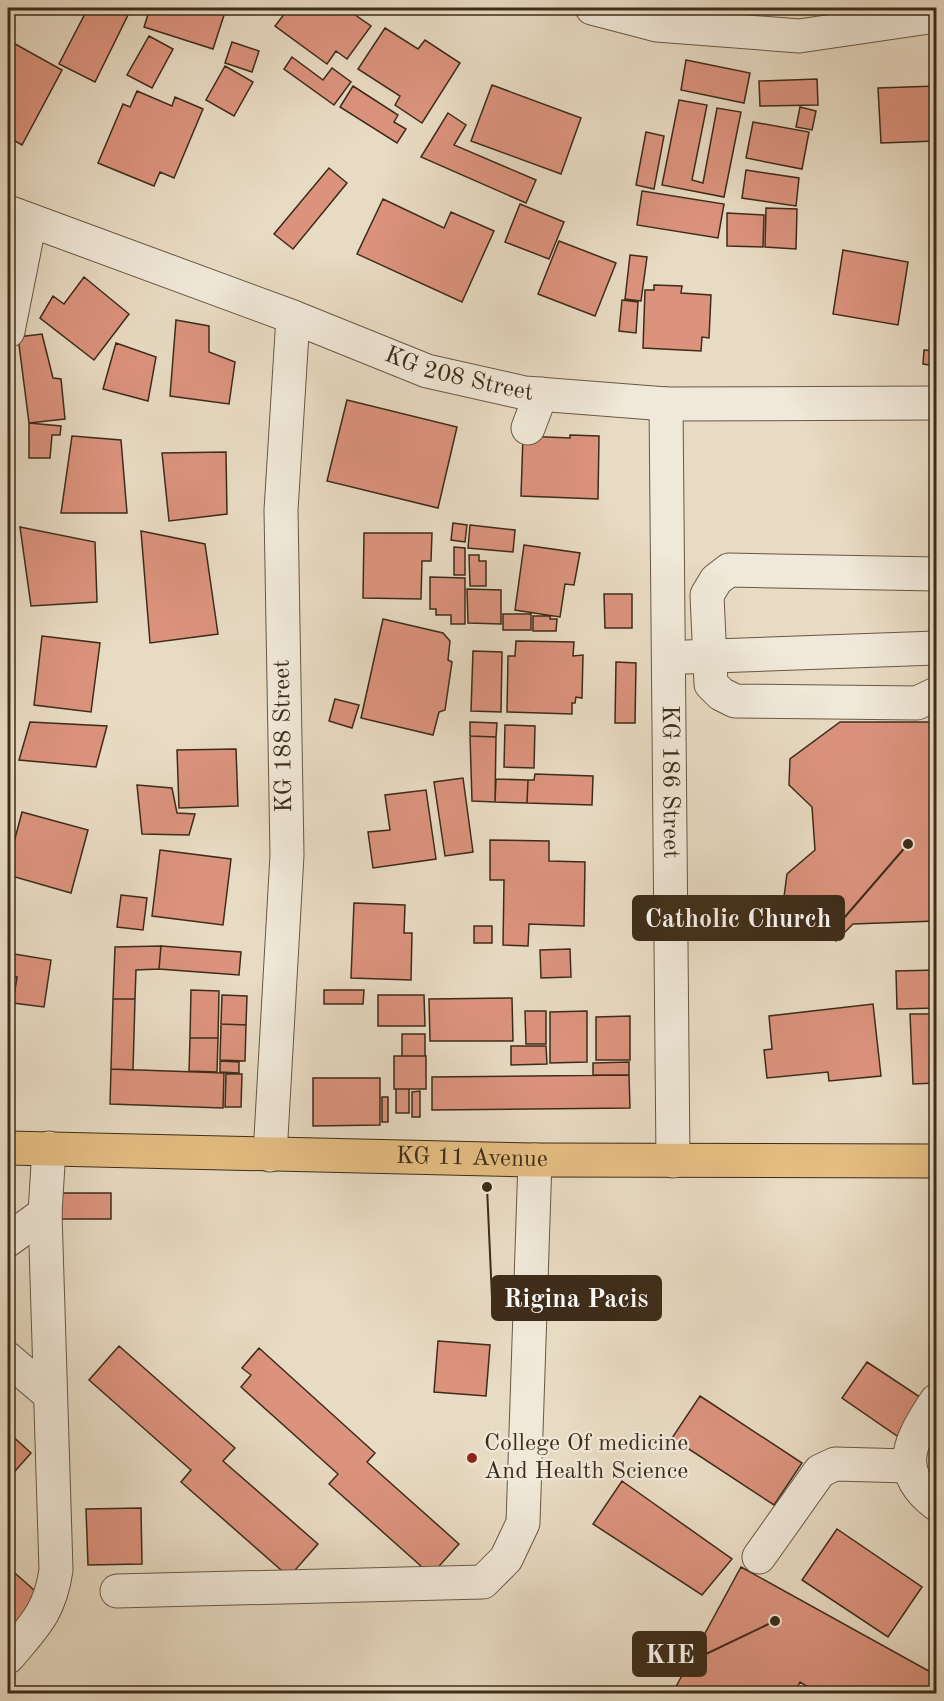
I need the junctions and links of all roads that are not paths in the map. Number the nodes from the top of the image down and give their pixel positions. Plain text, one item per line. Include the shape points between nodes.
1 (592, 8) edge
2 (936, 16) edge
3 (19, 217) edge
4 (293, 317) junction
5 (8, 331) edge
6 (541, 394) junction
7 (666, 404) junction
8 (936, 404) edge
9 (528, 428) dead end
10 (936, 574) edge
11 (936, 648) edge
12 (708, 656) junction
13 (668, 657) junction
14 (936, 694) edge
15 (8, 1148) edge
16 (49, 1149) junction
17 (270, 1155) junction
18 (535, 1160) junction
19 (673, 1161) junction
20 (936, 1161) edge
21 (45, 1213) junction
22 (8, 1240) edge
23 (8, 1359) edge
24 (49, 1394) junction
25 (936, 1401) edge
26 (909, 1466) junction
27 (936, 1504) edge
28 (759, 1557) dead end
29 (117, 1591) dead end
30 (8, 1657) edge

1 - 2 street via 657,25 799,36
3 - 4 street, KG 208 Street
3 - 5 street
4 - 6 street, KG 208 Street via 427,371
4 - 17 street, KG 188 Street via 281,510 287,855
6 - 7 street, KG 208 Street
6 - 9 street
7 - 8 street, KG 208 Street
7 - 13 street, KG 186 Street
10 - 12 street via 729,570 716,580 707,595
11 - 12 street
12 - 13 street
12 - 14 street via 711,684 735,701 917,703
13 - 19 street, KG 186 Street
15 - 16 main road, KG 11 Avenue
16 - 17 main road, KG 11 Avenue
16 - 21 street
17 - 18 main road, KG 11 Avenue
18 - 19 main road, KG 11 Avenue
18 - 29 street via 523,1523 506,1559 483,1582
19 - 20 main road, KG 11 Avenue
21 - 22 street
21 - 24 street
23 - 24 street
24 - 30 street via 56,1570 52,1597 36,1624
25 - 26 street via 913,1436
26 - 27 street via 923,1494
26 - 28 street via 835,1464 820,1471

